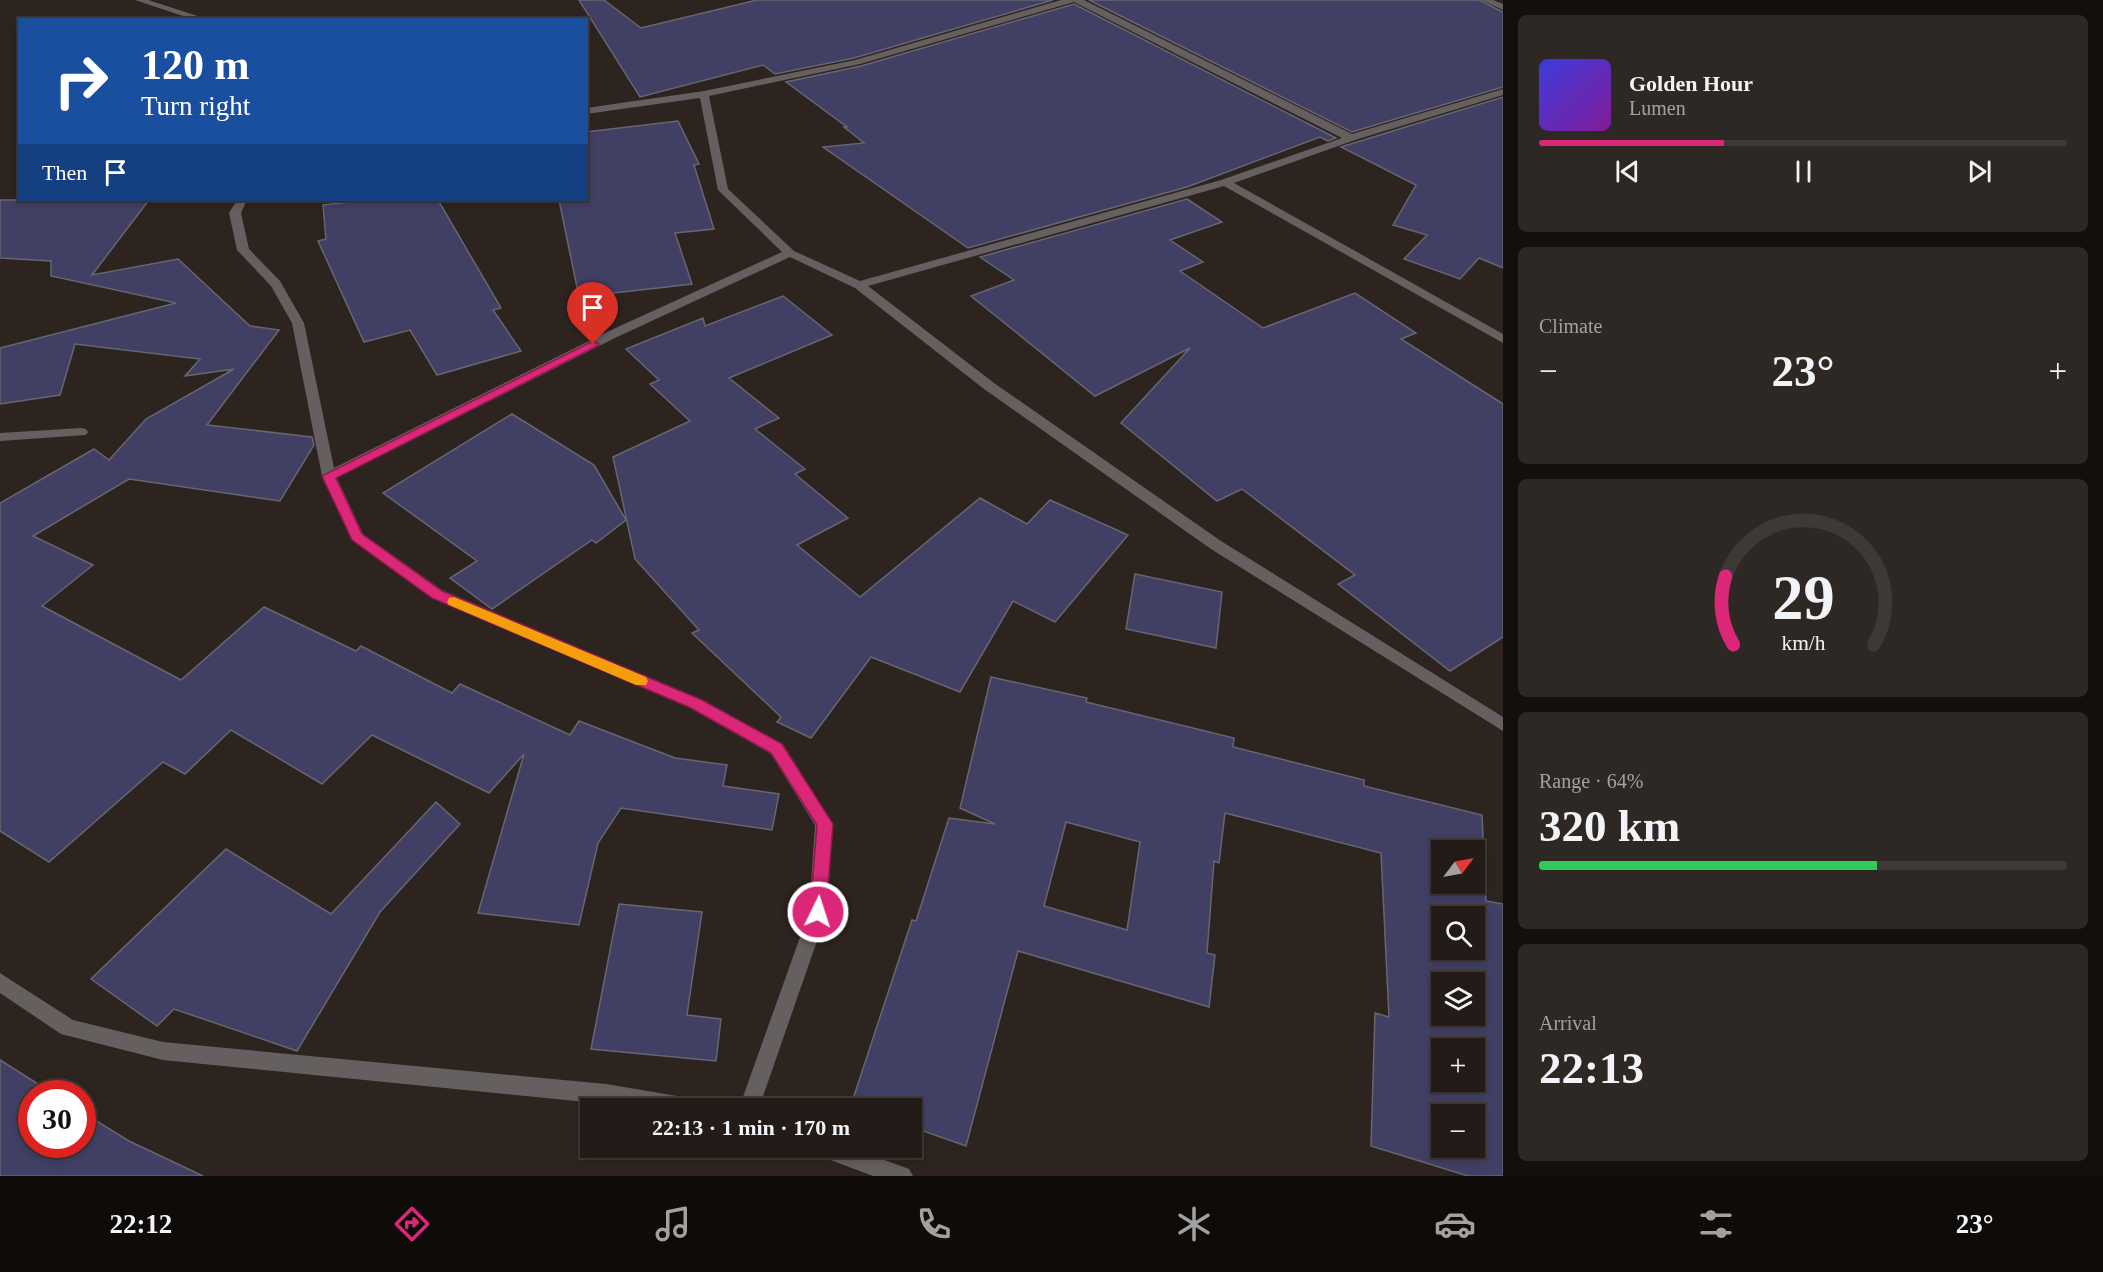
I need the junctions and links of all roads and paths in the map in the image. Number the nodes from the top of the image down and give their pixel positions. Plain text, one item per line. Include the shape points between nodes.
1 (139, 0) edge
2 (1071, 0) edge
3 (1077, 0) edge
4 (1485, 0) edge
5 (1503, 7) edge
6 (199, 18) edge
7 (1503, 92) edge
8 (704, 94) junction
9 (588, 111) edge
10 (1351, 138) junction
11 (1225, 182) junction
12 (241, 201) edge
13 (790, 253) junction
14 (860, 285) junction
15 (1503, 339) edge
16 (81, 432) dead end
17 (0, 437) edge
18 (329, 476) junction
19 (1503, 725) edge
20 (0, 982) edge
21 (630, 1098) edge
22 (753, 1098) edge
23 (852, 1158) edge
24 (902, 1176) edge

1 - 6 street
2 - 8 street via 857,62
3 - 10 street
4 - 5 street
7 - 10 street
8 - 9 street
8 - 13 street via 723,190
10 - 11 street
11 - 14 street
11 - 15 street
12 - 18 street via 235,213 243,250 276,284 298,323
13 - 14 street
13 - 18 street via 614,334
14 - 19 street via 989,386 1216,545
16 - 17 street
18 - 22 street via 357,537 437,594 696,704 777,749 825,824 818,912
20 - 21 street via 68,1028 163,1051
23 - 24 street

